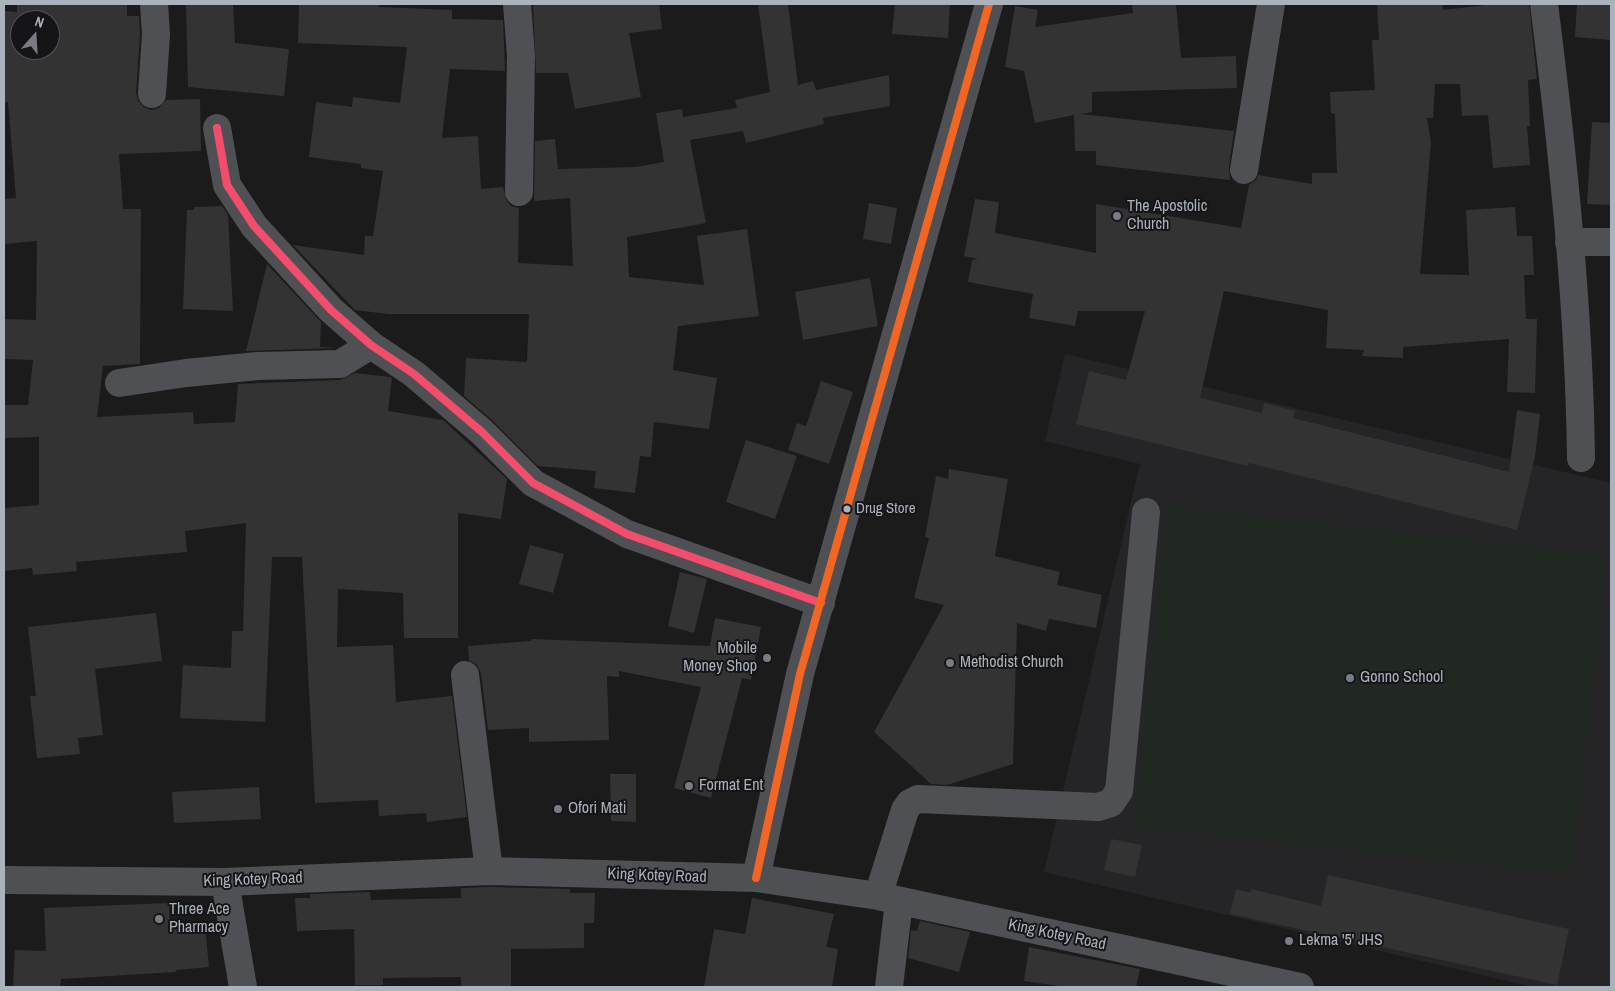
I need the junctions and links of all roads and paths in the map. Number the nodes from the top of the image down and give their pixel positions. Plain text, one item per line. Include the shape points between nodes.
1 (154, 4) edge
2 (517, 4) edge
3 (989, 4) edge
4 (1271, 4) edge
5 (1544, 4) edge
6 (152, 94) dead end
7 (217, 128) dead end
8 (1244, 170) dead end
9 (519, 192) dead end
10 (1568, 242) junction
11 (1611, 242) edge
12 (372, 345) junction
13 (120, 383) dead end
14 (1581, 458) dead end
15 (1146, 512) dead end
16 (821, 603) junction
17 (464, 675) dead end
18 (489, 871) junction
19 (756, 878) junction
20 (4, 880) edge
21 (225, 882) junction
22 (888, 898) junction
23 (243, 987) edge
24 (889, 987) edge
25 (1300, 987) edge

1 - 6 street via 156,34
2 - 9 street via 521,56
3 - 16 street
4 - 8 street
5 - 10 street via 1558,116
7 - 12 street via 227,185 254,226 330,310
10 - 11 street
10 - 14 street via 1580,378
12 - 13 street via 340,364 258,366
12 - 16 street via 414,374 482,432 533,483 627,534
15 - 22 street via 1119,791 1111,803 1098,807 918,800 910,803 905,810
16 - 19 street via 800,674
17 - 18 street
18 - 19 street, King Kotey Road
18 - 21 street, King Kotey Road
19 - 22 street, King Kotey Road
20 - 21 street, King Kotey Road
21 - 23 street
22 - 24 street
22 - 25 street, King Kotey Road

